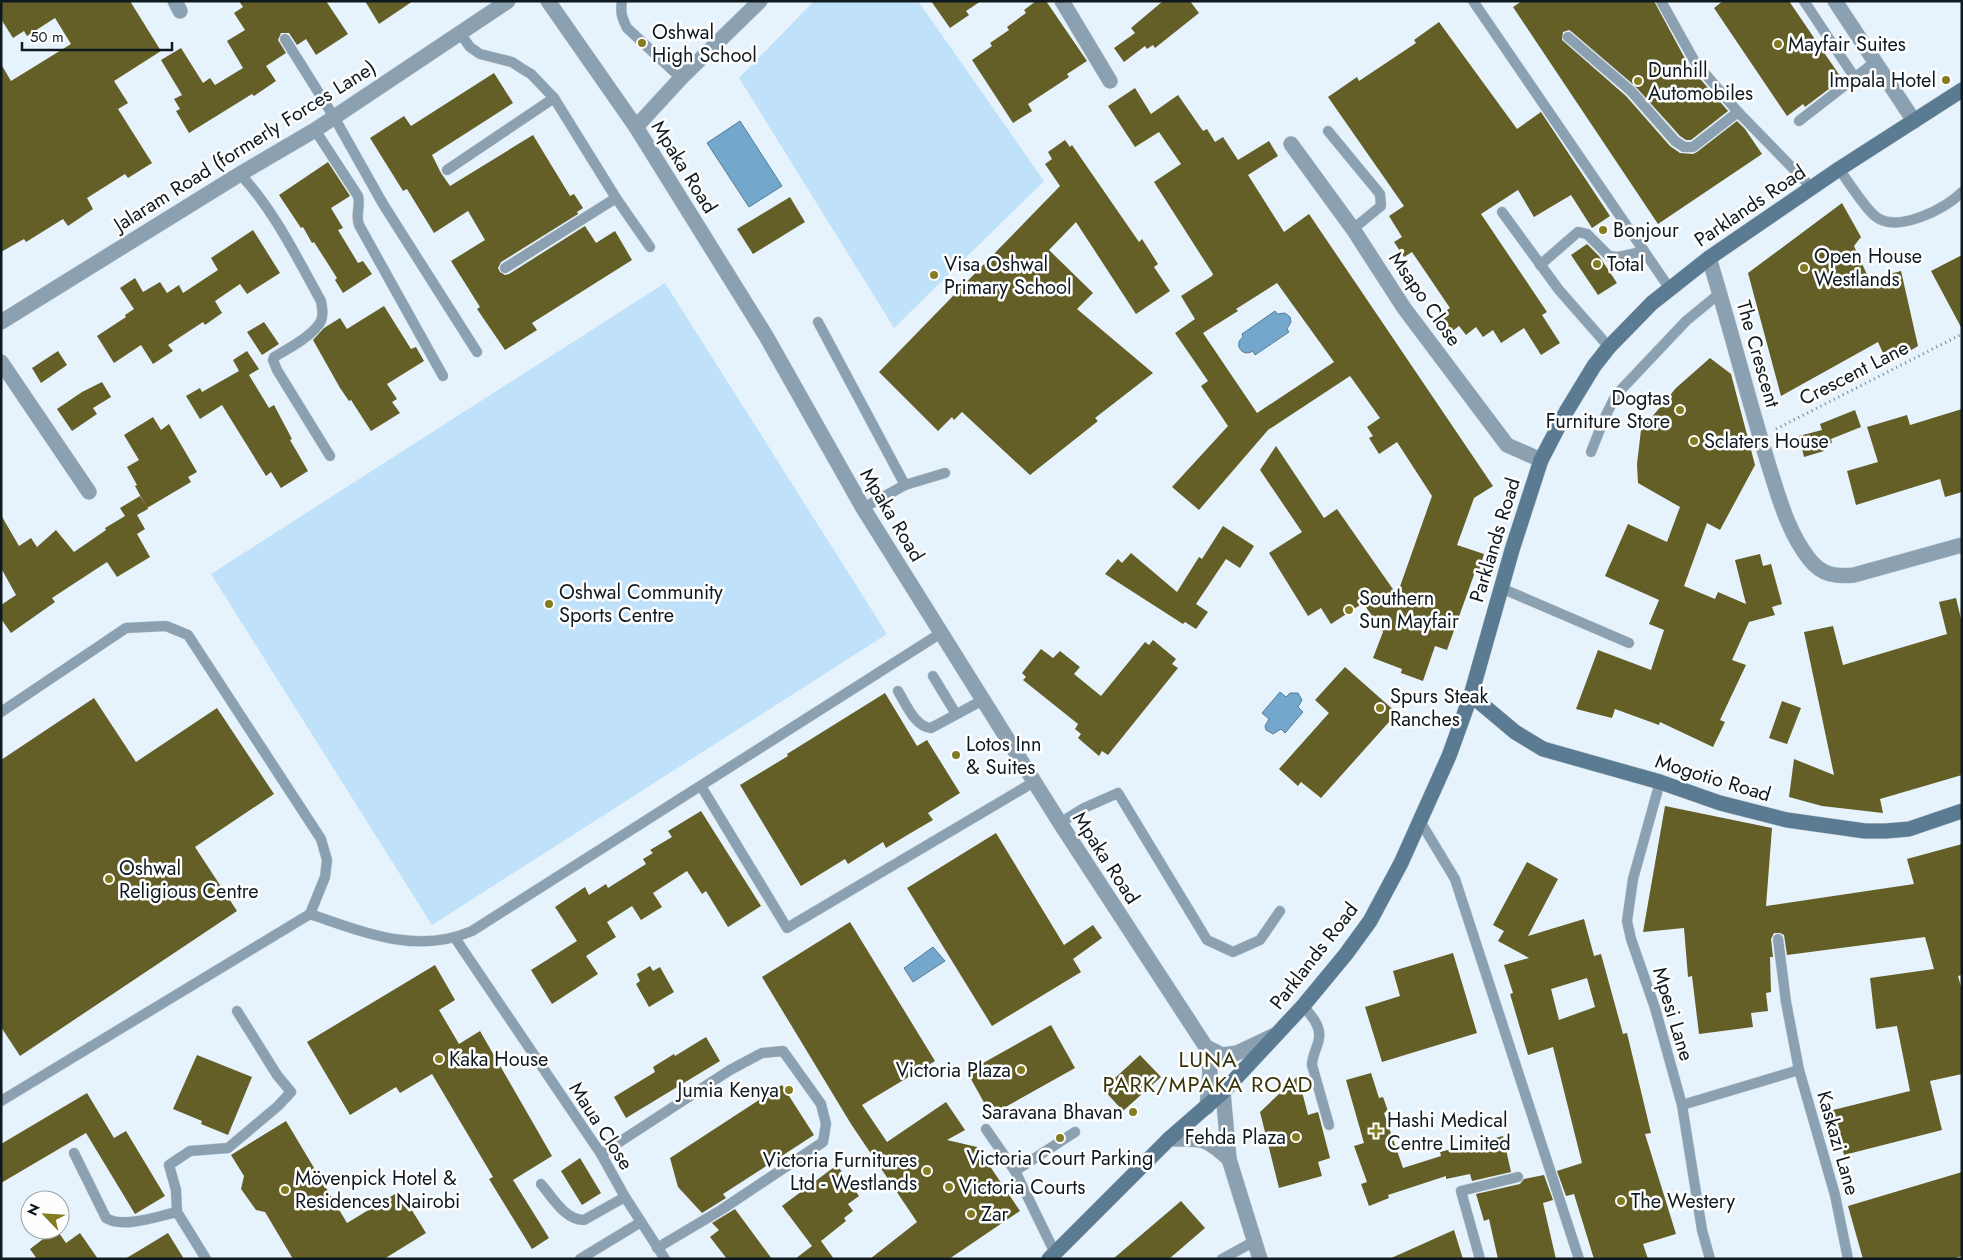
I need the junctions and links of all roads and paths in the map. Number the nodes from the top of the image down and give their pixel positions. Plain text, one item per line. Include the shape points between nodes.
1 (508, 1) edge
2 (548, 1) edge
3 (622, 1) edge
4 (760, 1) edge
5 (1062, 1) edge
6 (1473, 1) edge
7 (1661, 1) edge
8 (1804, 1) edge
9 (1835, 1) edge
10 (459, 32) junction
11 (1568, 37) dead end
12 (285, 39) dead end
13 (1875, 62) junction
14 (681, 78) junction
15 (1855, 78) junction
16 (1110, 81) dead end
17 (1962, 90) edge
18 (554, 98) junction
19 (1738, 112) junction
20 (334, 117) junction
21 (1799, 121) dead end
22 (1914, 121) junction
23 (636, 127) junction
24 (315, 130) junction
25 (1328, 131) dead end
26 (1291, 144) dead end
27 (447, 170) dead end
28 (1839, 170) junction
29 (240, 174) junction
30 (1812, 188) junction
31 (1962, 192) edge
32 (616, 198) junction
33 (1502, 212) dead end
34 (1353, 229) junction
35 (650, 247) dead end
36 (1644, 251) junction
37 (1709, 258) junction
38 (1540, 265) junction
39 (505, 268) dead end
40 (1670, 289) junction
41 (1720, 293) junction
42 (1, 322) edge
43 (818, 322) dead end
44 (1962, 334) edge
45 (1609, 347) junction
46 (477, 352) dead end
47 (1, 362) edge
48 (443, 376) dead end
49 (1760, 438) junction
50 (1591, 452) dead end
51 (330, 456) dead end
52 (1541, 460) junction
53 (945, 473) dead end
54 (905, 485) junction
55 (89, 492) dead end
56 (863, 508) junction
57 (1962, 545) edge
58 (1501, 588) junction
59 (941, 633) junction
60 (1629, 643) dead end
61 (934, 676) dead end
62 (898, 691) dead end
63 (1471, 695) junction
64 (983, 700) junction
65 (1, 712) edge
66 (956, 714) junction
67 (1034, 782) junction
68 (1660, 782) junction
69 (701, 786) junction
70 (1962, 811) edge
71 (1420, 821) junction
72 (1060, 823) junction
73 (1280, 911) dead end
74 (310, 914) junction
75 (455, 938) junction
76 (1778, 939) dead end
77 (1303, 1006) junction
78 (237, 1011) dead end
79 (1275, 1035) junction
80 (1206, 1047) junction
81 (1800, 1070) junction
82 (1223, 1092) junction
83 (1, 1101) edge
84 (1682, 1105) junction
85 (1207, 1107) junction
86 (1329, 1125) dead end
87 (986, 1129) dead end
88 (1075, 1132) dead end
89 (1169, 1139) junction
90 (74, 1153) dead end
91 (601, 1154) junction
92 (1229, 1159) junction
93 (1015, 1171) junction
94 (1518, 1177) dead end
95 (541, 1184) dead end
96 (625, 1198) junction
97 (177, 1212) junction
98 (641, 1222) junction
99 (1255, 1241) junction
100 (657, 1248) junction
101 (1052, 1256) edge
102 (206, 1259) edge
103 (580, 1259) edge
104 (665, 1259) edge
105 (1222, 1259) edge
106 (1260, 1259) edge
107 (1480, 1259) edge
108 (1579, 1259) edge
109 (1710, 1259) edge
110 (1848, 1259) edge

1 - 10 street, Jalaram Road (formerly Forces Lane)
2 - 23 street, Mpaka Road
3 - 14 lane via 620,10 627,28
4 - 14 street
5 - 16 street
6 - 36 lane
7 - 19 lane via 1695,62
8 - 15 lane
9 - 13 street
10 - 18 lane via 480,54 512,62 531,74
10 - 20 street, Jalaram Road (formerly Forces Lane)
11 - 19 lane via 1631,91 1674,141 1684,147 1693,147
12 - 20 lane
13 - 15 lane
13 - 22 street
14 - 23 street
15 - 21 lane
17 - 22 main road, Parklands Road
18 - 27 lane
18 - 32 lane
19 - 30 lane
20 - 24 street, Jalaram Road (formerly Forces Lane)
20 - 46 lane via 383,204
22 - 28 main road, Parklands Road
23 - 56 street, Mpaka Road via 766,336
24 - 29 street, Jalaram Road (formerly Forces Lane)
24 - 48 lane via 358,196 360,203 356,219
25 - 34 lane via 1380,194 1381,206
26 - 34 street, Msapo Close
28 - 30 main road, Parklands Road
28 - 31 lane via 1875,216 1889,222 1919,219
29 - 42 street, Jalaram Road (formerly Forces Lane)
29 - 51 lane via 262,200 321,301 323,310 318,325 273,360
30 - 37 main road, Parklands Road
32 - 35 lane
32 - 39 lane
33 - 38 lane
34 - 52 street, Msapo Close via 1404,308 1507,445
36 - 38 lane via 1609,256 1587,234 1578,232
36 - 40 lane
37 - 40 main road, Parklands Road
37 - 41 street, The Crescent
38 - 45 lane
40 - 45 main road, Parklands Road
41 - 49 street, The Crescent
41 - 50 lane via 1680,328 1616,395
43 - 54 lane
44 - 49 path, Crescent Lane
45 - 52 main road, Parklands Road via 1566,412
47 - 55 street
49 - 57 street, The Crescent via 1780,502 1796,537 1810,561 1830,576 1854,575
52 - 58 main road, Parklands Road
53 - 54 lane
54 - 56 lane
56 - 59 street, Mpaka Road
58 - 60 lane
58 - 63 main road, Parklands Road
59 - 64 street, Mpaka Road
59 - 69 lane
61 - 66 lane
62 - 66 lane via 925,728
63 - 68 main road, Mogotio Road via 1515,732 1543,749
63 - 71 main road, Parklands Road
64 - 66 lane
64 - 67 street, Mpaka Road
65 - 74 lane via 126,628 166,626 188,634 320,839 327,860 325,876
67 - 69 lane via 787,928
67 - 72 street, Mpaka Road
68 - 70 main road, Mogotio Road via 1720,803 1787,820 1865,831 1909,829
68 - 84 lane, Mpesi Lane via 1633,880 1626,921
69 - 75 lane via 472,931
71 - 77 main road, Parklands Road via 1370,920
71 - 108 lane via 1455,879
72 - 73 lane via 1118,792 1207,940 1233,952 1260,940
72 - 80 street, Mpaka Road
74 - 75 lane via 370,934 407,942
74 - 83 lane
75 - 91 lane, Maua Close
76 - 81 lane, Kaskazi Lane via 1786,1002
77 - 79 main road, Parklands Road
77 - 86 lane via 1319,1030 1312,1065
78 - 97 lane via 291,1092 228,1148 190,1150 169,1165 176,1190
79 - 80 street via 1237,1053 1222,1055
79 - 82 main road, Parklands Road
80 - 85 street, Mpaka Road via 1210,1071
81 - 84 lane
81 - 110 lane, Kaskazi Lane via 1835,1195
82 - 85 main road, Parklands Road
82 - 92 street
84 - 109 lane, Mpesi Lane via 1702,1230
85 - 89 main road, Parklands Road
87 - 93 lane
88 - 93 lane
89 - 92 street via 1199,1139 1212,1143
89 - 101 main road, Parklands Road
90 - 97 lane via 106,1218 112,1222 122,1223
91 - 96 lane, Maua Close
91 - 100 lane via 730,1070 762,1053 783,1051 821,1104 826,1124 823,1142
92 - 99 street
93 - 101 lane
94 - 107 lane via 1461,1191
95 - 96 lane via 569,1217 578,1220 584,1220
96 - 98 lane, Maua Close
97 - 102 lane
98 - 100 lane, Maua Close
98 - 103 lane
99 - 105 lane
99 - 106 street
100 - 104 lane, Maua Close

